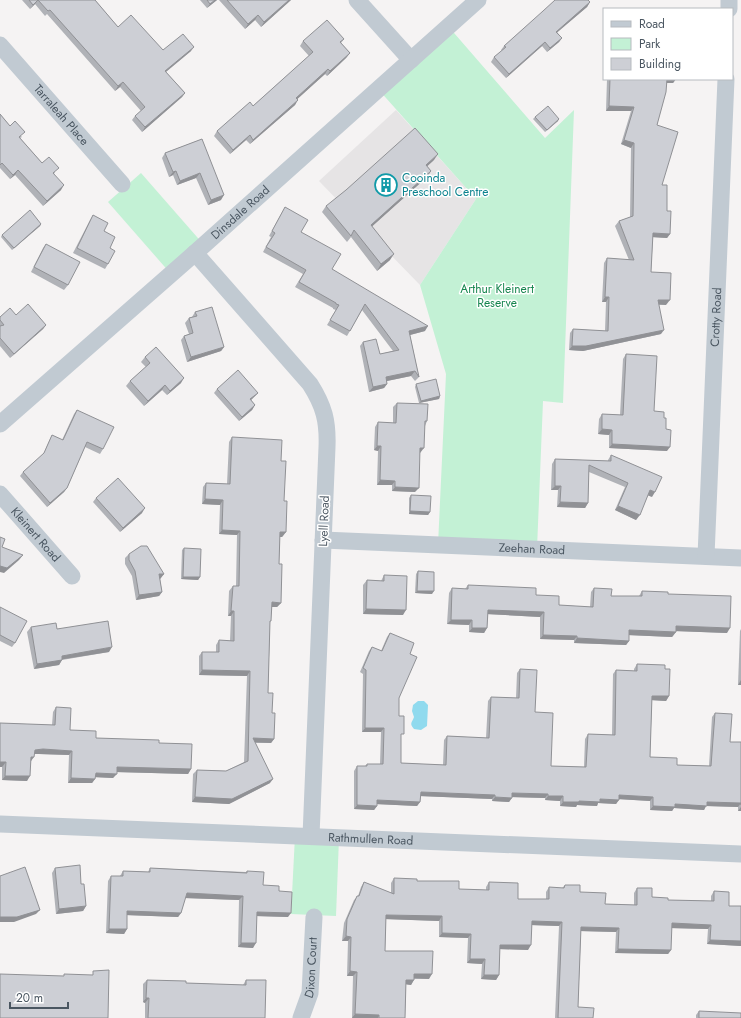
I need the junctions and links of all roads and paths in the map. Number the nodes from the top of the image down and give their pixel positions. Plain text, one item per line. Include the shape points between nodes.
1 (357, 0) edge
2 (478, 0) edge
3 (0, 46) edge
4 (411, 60) junction
5 (726, 80) edge
6 (122, 184) dead end
7 (195, 253) junction
8 (0, 424) edge
9 (0, 494) edge
10 (323, 540) junction
11 (706, 556) junction
12 (741, 558) edge
13 (72, 576) dead end
14 (0, 824) edge
15 (311, 836) junction
16 (741, 854) edge
17 (314, 917) dead end
18 (301, 1018) edge

1 - 4 street
2 - 4 street, Dinsdale Road
3 - 6 street, Tarraleah Place
4 - 7 street, Dinsdale Road
5 - 11 street, Crotty Road
7 - 8 street, Dinsdale Road
7 - 10 street, Lyell Road via 301,373 320,401 327,434
9 - 13 street, Kleinert Road
10 - 11 street, Zeehan Road
10 - 15 street, Lyell Road
11 - 12 street, Zeehan Road
14 - 15 street, Rathmullen Road
15 - 16 street, Rathmullen Road
17 - 18 street, Dixon Court via 311,985

